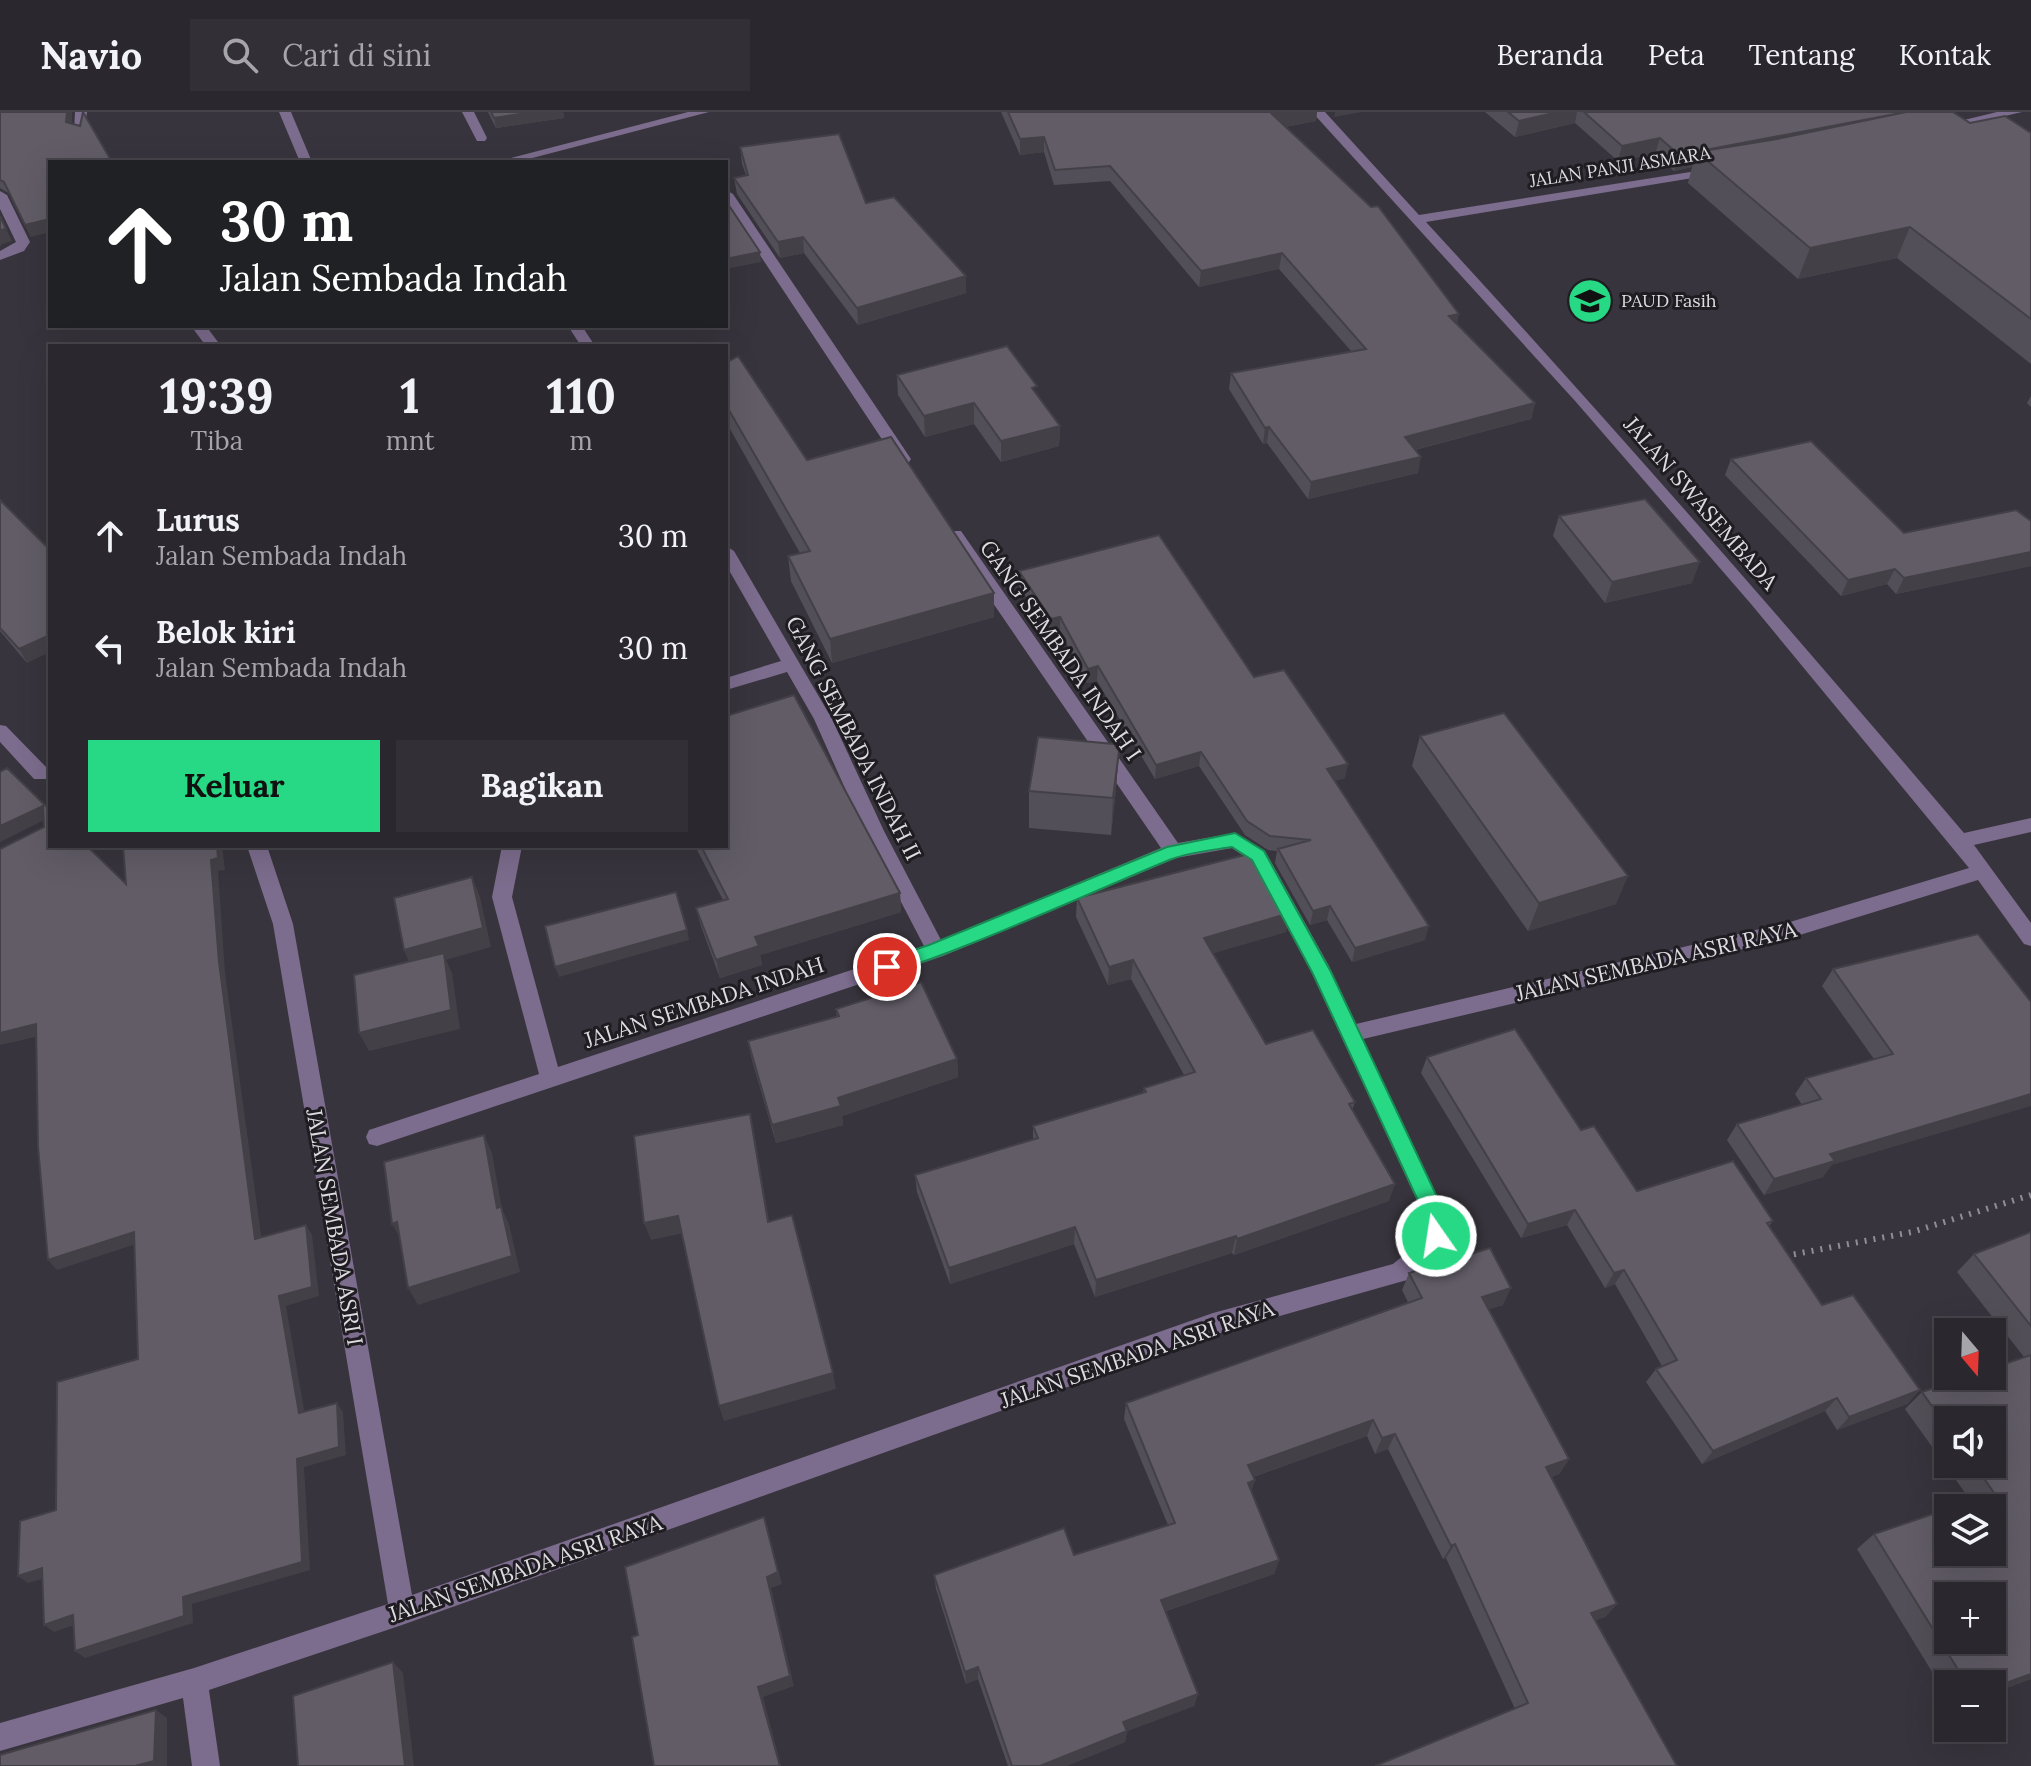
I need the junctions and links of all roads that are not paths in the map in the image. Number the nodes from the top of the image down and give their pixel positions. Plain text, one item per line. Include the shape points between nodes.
1 (81, 112) edge
2 (285, 112) edge
3 (468, 112) edge
4 (703, 112) edge
5 (1318, 112) edge
6 (2016, 112) edge
7 (1930, 130) edge
8 (80, 132) edge
9 (481, 138) dead end
10 (305, 160) edge
11 (509, 160) edge
12 (1733, 167) edge
13 (0, 195) edge
14 (728, 197) edge
15 (1418, 219) junction
16 (0, 256) edge
17 (200, 328) edge
18 (212, 344) edge
19 (914, 476) edge
20 (948, 525) edge
21 (728, 554) edge
22 (792, 664) junction
23 (728, 683) edge
24 (0, 731) edge
25 (41, 774) dead end
26 (2031, 825) edge
27 (1960, 841) junction
28 (258, 848) edge
29 (512, 848) edge
30 (1173, 851) junction
31 (1980, 872) junction
32 (2031, 938) edge
33 (936, 950) junction
34 (1350, 1034) junction
35 (551, 1079) junction
36 (377, 1137) dead end
37 (402, 1612) junction
38 (194, 1681) junction
39 (0, 1737) edge
40 (206, 1766) edge

1 - 8 street
2 - 10 street
3 - 9 street
4 - 11 street
5 - 15 street, JALAN SWASEMBADA
6 - 7 street
12 - 15 street, JALAN PANJI ASMARA
13 - 16 street via 23,242
14 - 19 street
15 - 27 street, JALAN SWASEMBADA via 1757,600
17 - 18 street
20 - 30 street, GANG SEMBADA INDAH I
21 - 22 street, GANG SEMBADA INDAH II
22 - 23 street
22 - 33 street, GANG SEMBADA INDAH II
24 - 25 street
26 - 27 street
27 - 31 street, JALAN SWASEMBADA
28 - 37 street, JALAN SEMBADA ASRI I via 283,924
29 - 35 street via 502,897
30 - 33 street, JALAN SEMBADA INDAH
30 - 34 street, JALAN SEMBADA INDAH via 1235,840 1258,856
31 - 32 street, JALAN SWASEMBADA
31 - 34 street, JALAN SEMBADA ASRI RAYA via 1790,930
33 - 35 street, JALAN SEMBADA INDAH
34 - 37 street, JALAN SEMBADA ASRI RAYA via 1437,1220 1436,1236 1424,1255 1399,1273 1213,1324
35 - 36 street, JALAN SEMBADA INDAH
37 - 38 street, JALAN SEMBADA ASRI RAYA
38 - 39 street, JALAN SEMBADA ASRI RAYA
38 - 40 street

